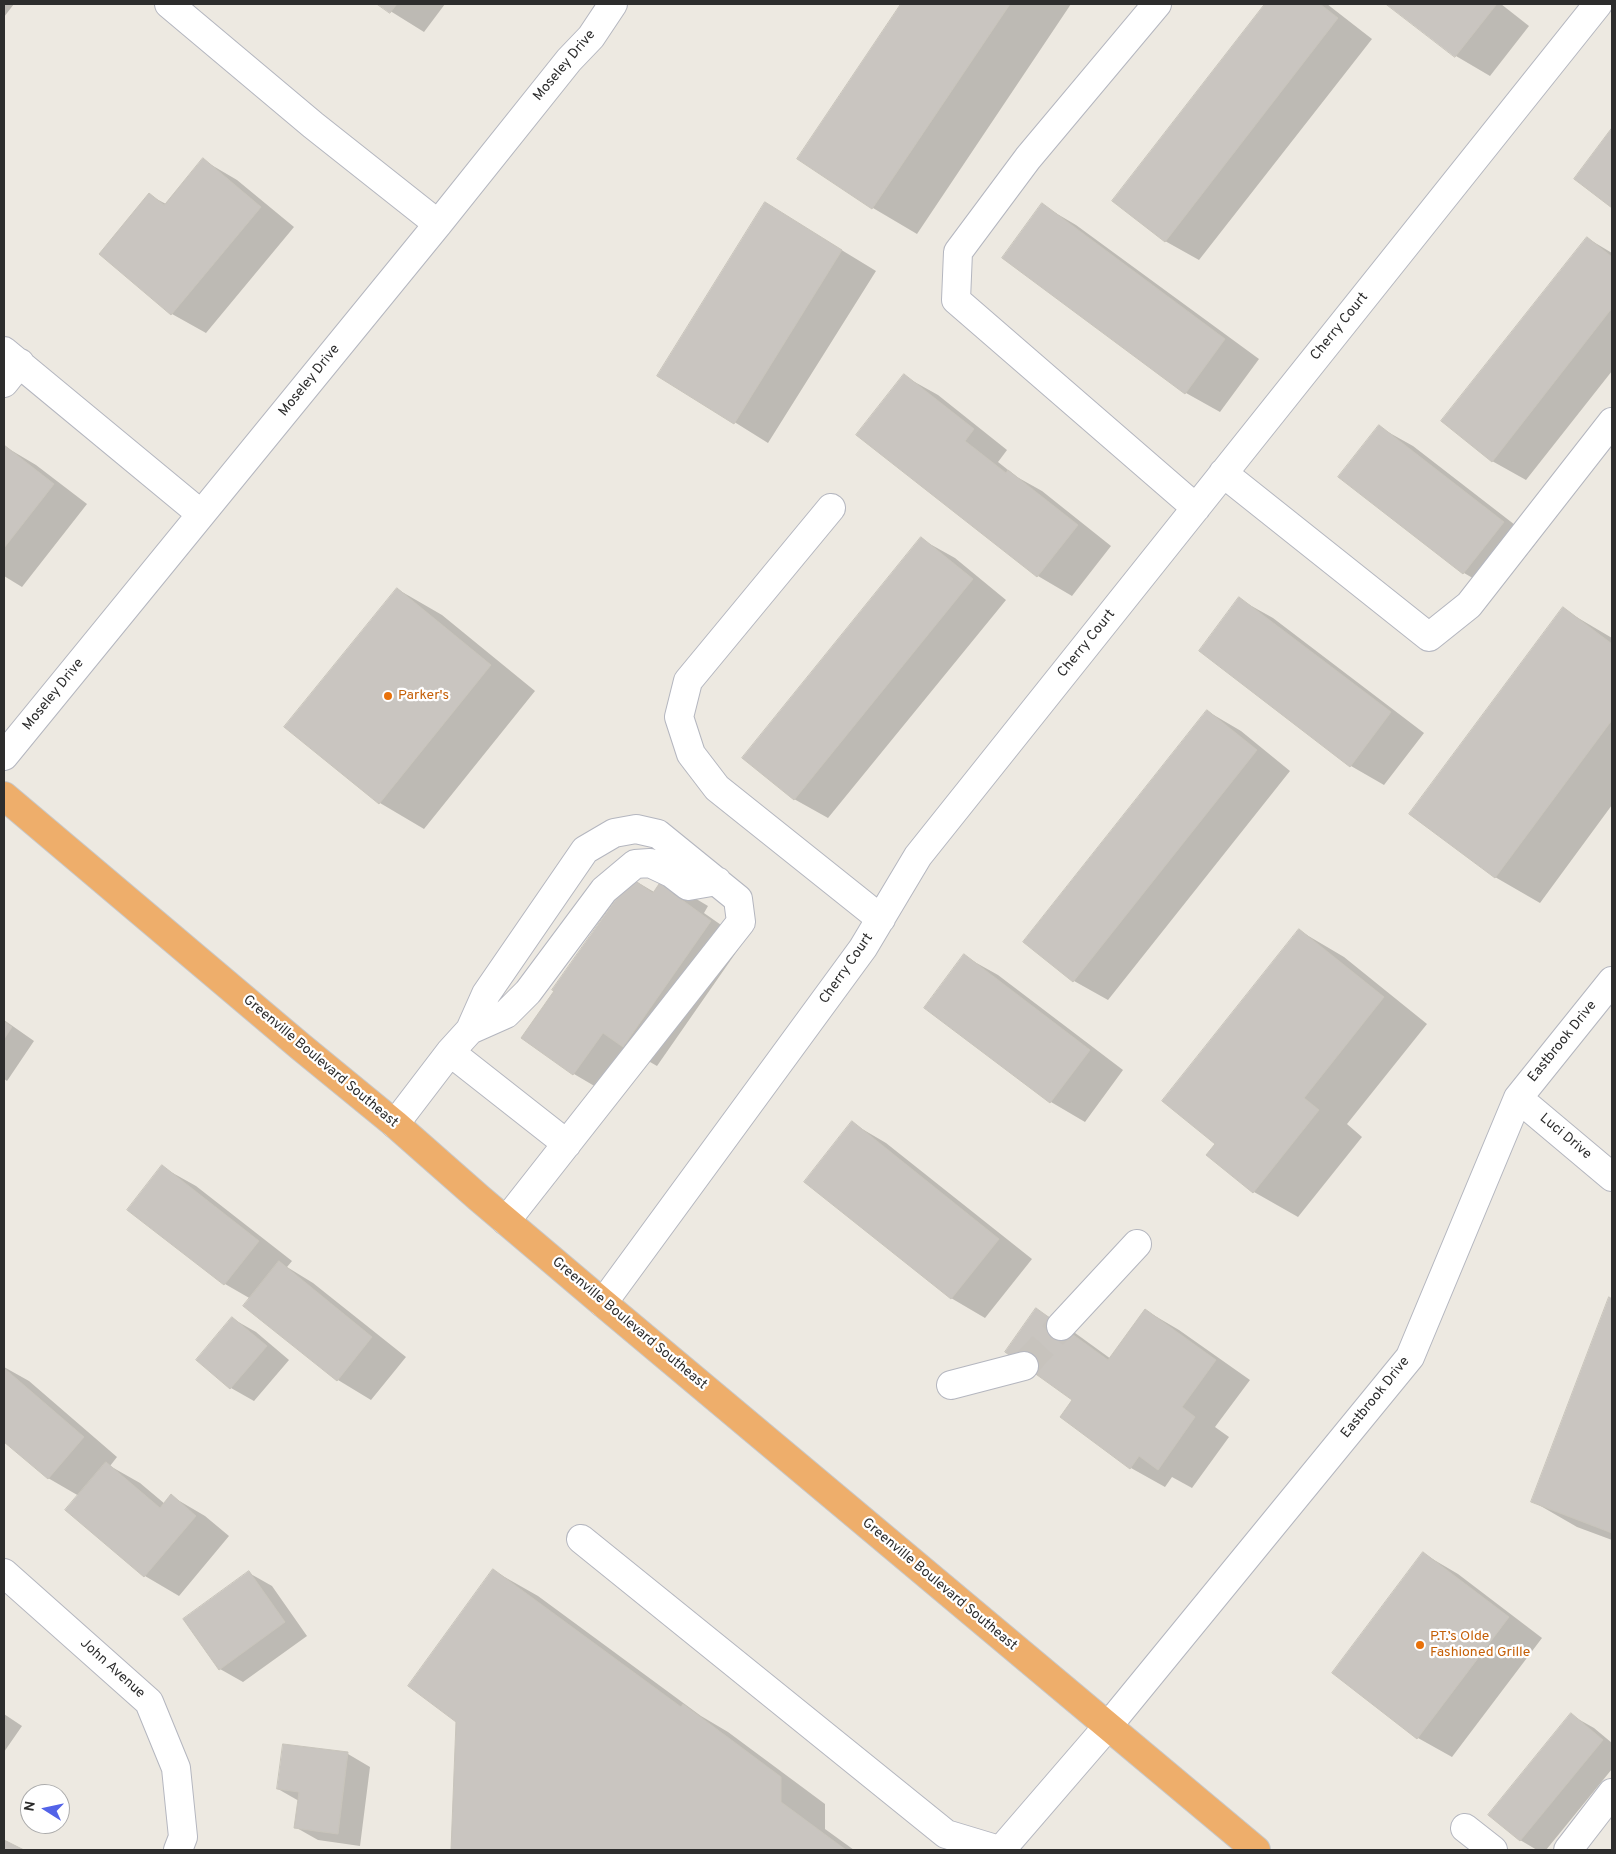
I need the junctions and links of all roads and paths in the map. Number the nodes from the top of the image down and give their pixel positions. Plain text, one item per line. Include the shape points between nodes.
1 (169, 4) edge
2 (613, 4) edge
3 (1156, 4) edge
4 (1598, 4) edge
5 (438, 224) junction
6 (9, 366) edge
7 (1612, 422) edge
8 (1224, 473) junction
9 (831, 508) dead end
10 (1196, 508) junction
11 (201, 514) junction
12 (4, 756) edge
13 (4, 796) edge
14 (717, 881) junction
15 (881, 919) junction
16 (1612, 981) edge
17 (470, 1030) junction
18 (450, 1052) junction
19 (1518, 1098) junction
20 (395, 1124) junction
21 (566, 1144) junction
22 (1612, 1177) edge
23 (506, 1221) junction
24 (1136, 1244) dead end
25 (603, 1303) junction
26 (1062, 1326) tunnel mouth
27 (1024, 1366) tunnel mouth
28 (952, 1385) dead end
29 (581, 1539) dead end
30 (4, 1573) edge
31 (1108, 1726) junction
32 (1612, 1794) edge
33 (1465, 1828) dead end
34 (178, 1850) edge
35 (1000, 1850) edge
36 (1256, 1850) edge
37 (1493, 1850) edge
38 (1568, 1850) edge

1 - 5 street via 313,125
2 - 5 street, Moseley Drive via 591,37
3 - 10 street via 1028,158 958,252 956,300
4 - 8 street, Cherry Court
5 - 11 street, Moseley Drive
6 - 11 street
7 - 8 street via 1469,605 1429,637
8 - 10 street, Cherry Court
9 - 15 street via 688,681 679,717 691,754 717,788
10 - 15 street, Cherry Court via 918,856
11 - 12 street, Moseley Drive
13 - 20 highway, Greenville Boulevard Southeast
14 - 17 street via 688,886 650,863 635,864 604,890 512,1009
14 - 17 street via 658,834 636,829 614,833 586,850 486,994
14 - 21 street via 738,899 741,922
15 - 25 street, Cherry Court
16 - 19 street, Eastbrook Drive
17 - 18 street
18 - 20 street
18 - 21 street
19 - 22 street, Luci Drive
19 - 31 street, Eastbrook Drive via 1410,1357
20 - 23 highway, Greenville Boulevard Southeast
21 - 23 street
23 - 25 highway, Greenville Boulevard Southeast
24 - 26 street
25 - 31 highway, Greenville Boulevard Southeast
27 - 28 street
29 - 35 street via 946,1834
30 - 34 street, John Avenue via 149,1702 176,1768 183,1837
31 - 35 street, Eastbrook Drive
31 - 36 highway, Greenville Boulevard Southeast
32 - 38 street
33 - 37 street

